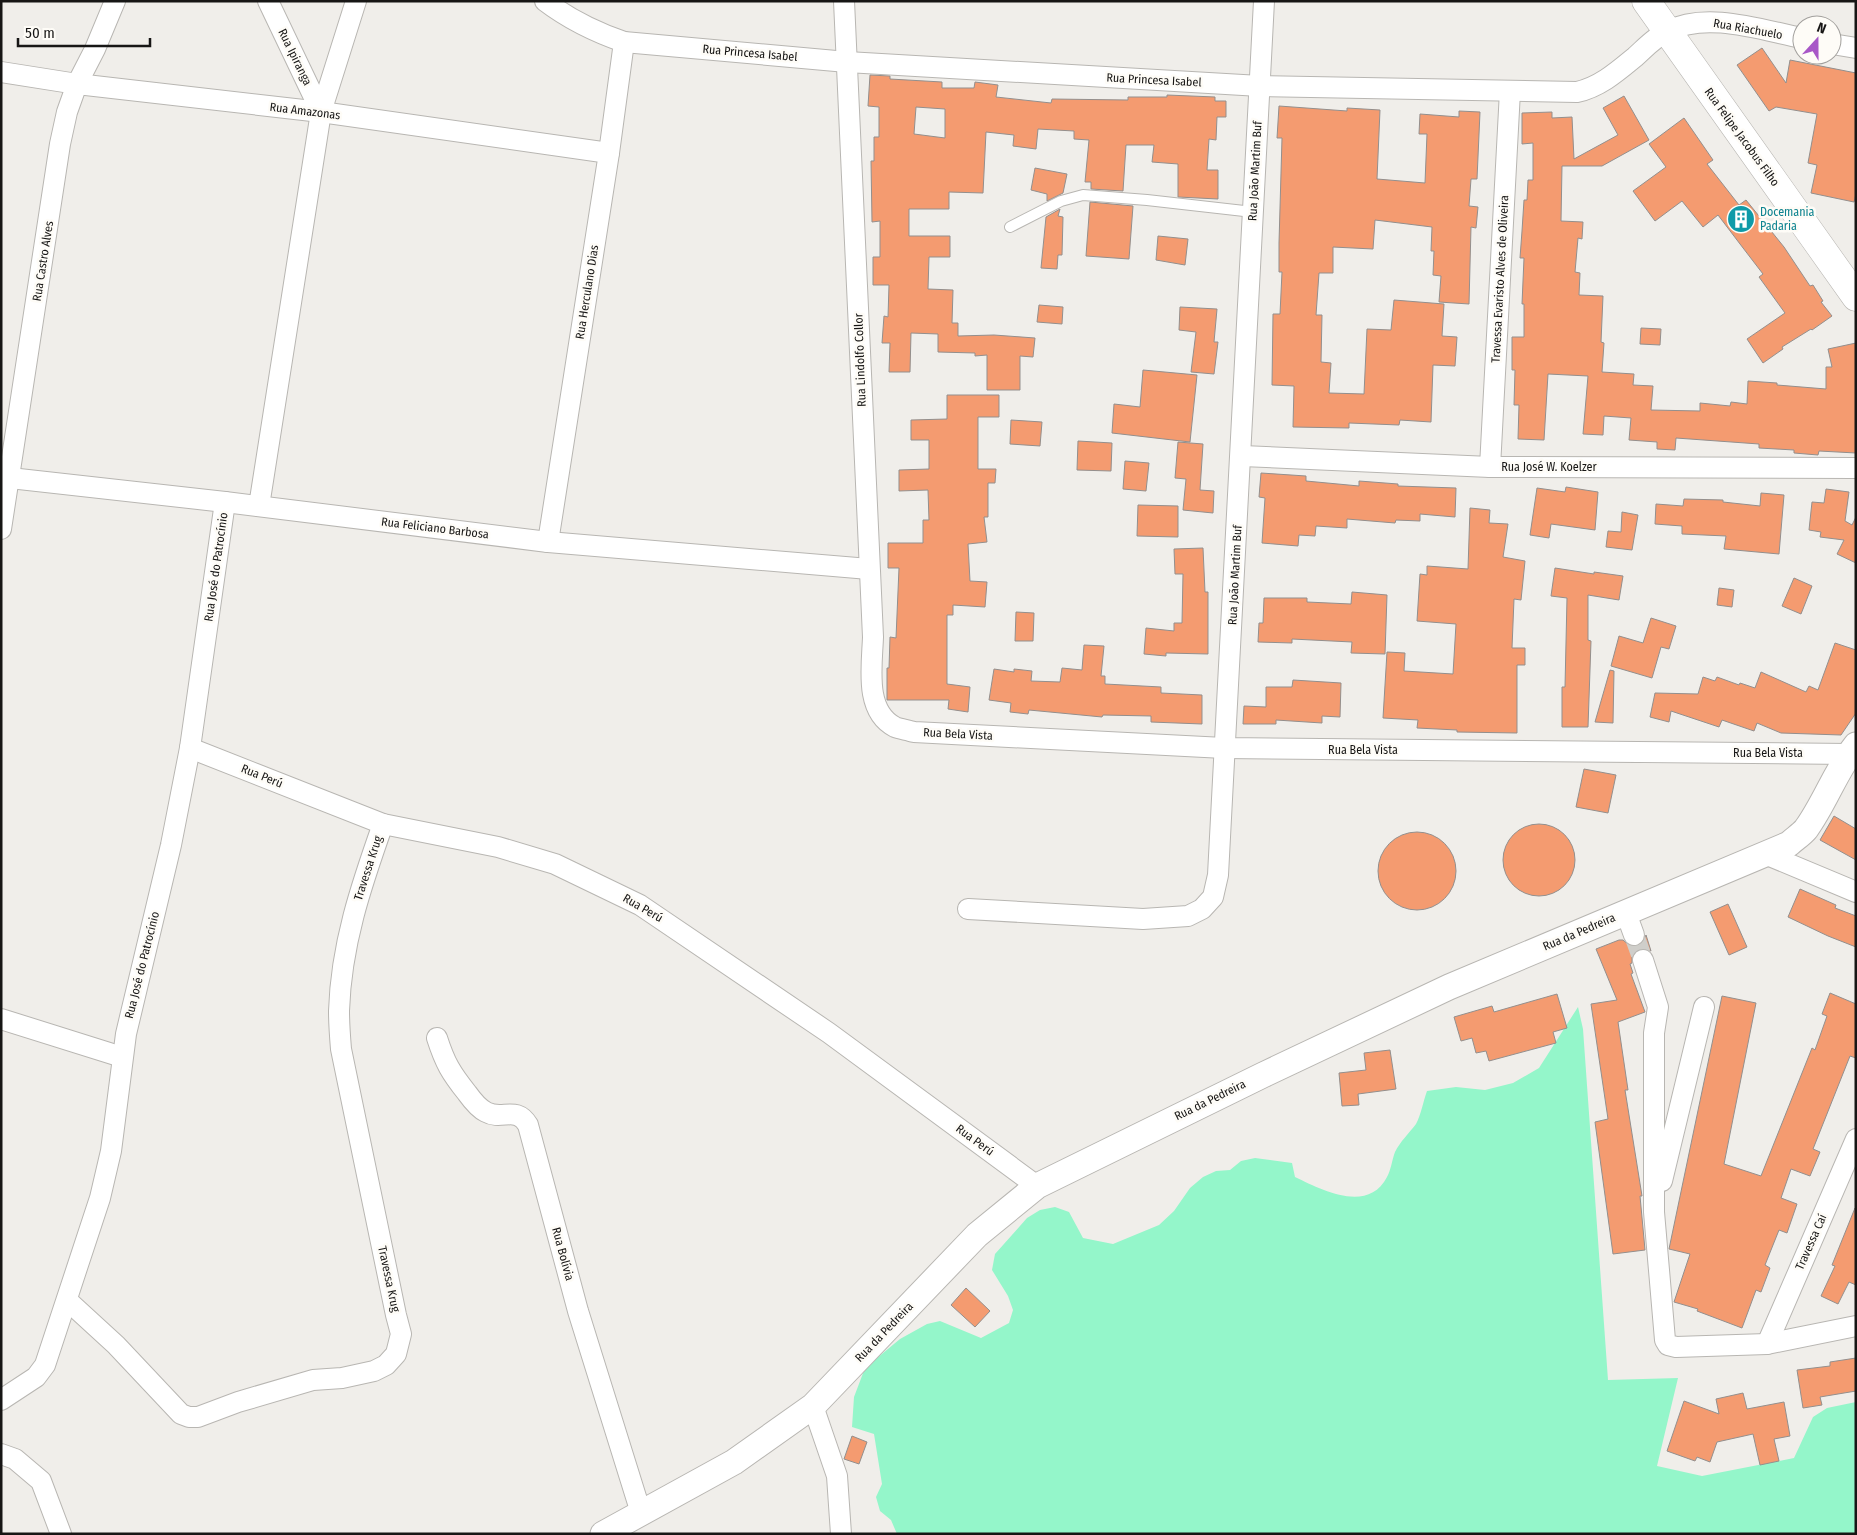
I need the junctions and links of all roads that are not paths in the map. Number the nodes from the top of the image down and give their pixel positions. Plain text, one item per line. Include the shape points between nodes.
1 (115, 1) edge
2 (268, 1) edge
3 (356, 1) edge
4 (545, 1) edge
5 (844, 1) edge
6 (1264, 1) edge
7 (1646, 1) edge
8 (1666, 31) junction
9 (1792, 36) edge
10 (624, 42) junction
11 (1842, 46) edge
12 (1856, 48) edge
13 (847, 62) junction
14 (1, 72) edge
15 (77, 84) junction
16 (1260, 86) junction
17 (1510, 91) junction
18 (321, 112) junction
19 (609, 154) junction
20 (1254, 212) junction
21 (1010, 227) dead end
22 (1856, 297) edge
23 (1242, 456) junction
24 (1490, 467) junction
25 (1856, 468) edge
26 (5, 478) edge
27 (225, 502) junction
28 (259, 506) junction
29 (1, 529) edge
30 (548, 542) junction
31 (869, 569) junction
32 (881, 717) joint
33 (190, 748) junction
34 (1224, 748) junction
35 (1852, 749) edge
36 (383, 824) junction
37 (1765, 854) junction
38 (1856, 892) edge
39 (968, 909) dead end
40 (1643, 960) tunnel mouth
41 (1704, 1007) dead end
42 (1, 1019) edge
43 (437, 1038) dead end
44 (122, 1056) junction
45 (1856, 1139) edge
46 (1037, 1186) junction
47 (1654, 1212) junction
48 (68, 1301) junction
49 (1856, 1326) edge
50 (1767, 1344) junction
51 (1, 1400) edge
52 (813, 1406) junction
53 (1, 1454) edge
54 (641, 1513) junction
55 (62, 1534) edge
56 (603, 1534) edge
57 (841, 1534) edge

1 - 15 street, Rua Castro Alves
2 - 18 street, Rua Ipiranga
3 - 18 street
4 - 10 street, Rua Princesa Isabel via 594,32
5 - 13 street, Rua Lindolfo Collor
6 - 16 street, Rua João Martim Buf
7 - 8 main road, Rua Felipe Jacobus Filho
8 - 9 street, Rua Riachuelo via 1699,21
8 - 17 street, Rua Princesa Isabel via 1614,74 1584,90
8 - 22 main road, Rua Felipe Jacobus Filho
10 - 13 street, Rua Princesa Isabel
10 - 19 street, Rua Herculano Dias
11 - 12 street
13 - 16 street, Rua Princesa Isabel
13 - 31 street, Rua Lindolfo Collor
14 - 15 street, Rua Amazonas
15 - 18 street, Rua Amazonas
15 - 26 street, Rua Castro Alves via 60,144
16 - 17 street, Rua Princesa Isabel
16 - 20 street, Rua João Martim Buf
17 - 24 street, Travessa Evaristo Alves de Oliveira
18 - 19 street, Rua Amazonas
18 - 28 street
19 - 30 street, Rua Herculano Dias
20 - 21 lane via 1082,195 1061,201
20 - 23 street, Rua João Martim Buf
23 - 24 street, Rua José W. Koelzer
23 - 34 street, Rua João Martim Buf
24 - 25 street, Rua José W. Koelzer
26 - 27 street, Rua Feliciano Barbosa
26 - 29 street, Rua Castro Alves
27 - 28 street, Rua Feliciano Barbosa
27 - 33 street, Rua José do Patrocínio
28 - 30 street, Rua Feliciano Barbosa
30 - 31 street, Rua Feliciano Barbosa
31 - 32 street, Rua Lindolfo Collor via 874,701
32 - 34 street, Rua Bela Vista via 895,727 914,732
33 - 36 street, Rua Perú
33 - 44 street, Rua José do Patrocínio
34 - 35 street, Rua Bela Vista
34 - 39 street, Rua João Martim Buf via 1218,875 1213,897 1202,909 1188,916 1143,919
35 - 37 street, Rua da Pedreira via 1805,830 1788,844
36 - 46 street, Rua Perú via 498,847 555,864 640,905 829,1033
36 - 48 street, Travessa Krug via 358,895 348,938 339,1011 341,1049 402,1334 396,1354 386,1365 374,1371 313,1380 238,1402 198,1418 189,1417 181,1414 116,1345
37 - 38 street
37 - 46 street, Rua da Pedreira via 1630,924 1450,987
40 - 47 street via 1658,1007 1654,1033
41 - 47 street
42 - 44 street
43 - 54 street, Rua Bolívia via 452,1075 477,1106 496,1115 517,1114 528,1125 578,1311
44 - 48 street, Rua José do Patrocínio via 111,1151
45 - 50 street, Travessa Caí
46 - 52 street, Rua da Pedreira via 978,1235
47 - 50 street via 1668,1345
48 - 51 street, Rua José do Patrocínio via 45,1366
49 - 50 street
52 - 54 street, Rua da Pedreira via 734,1462
52 - 57 street via 836,1476
53 - 55 street via 15,1459 41,1481
54 - 56 street, Rua da Pedreira

